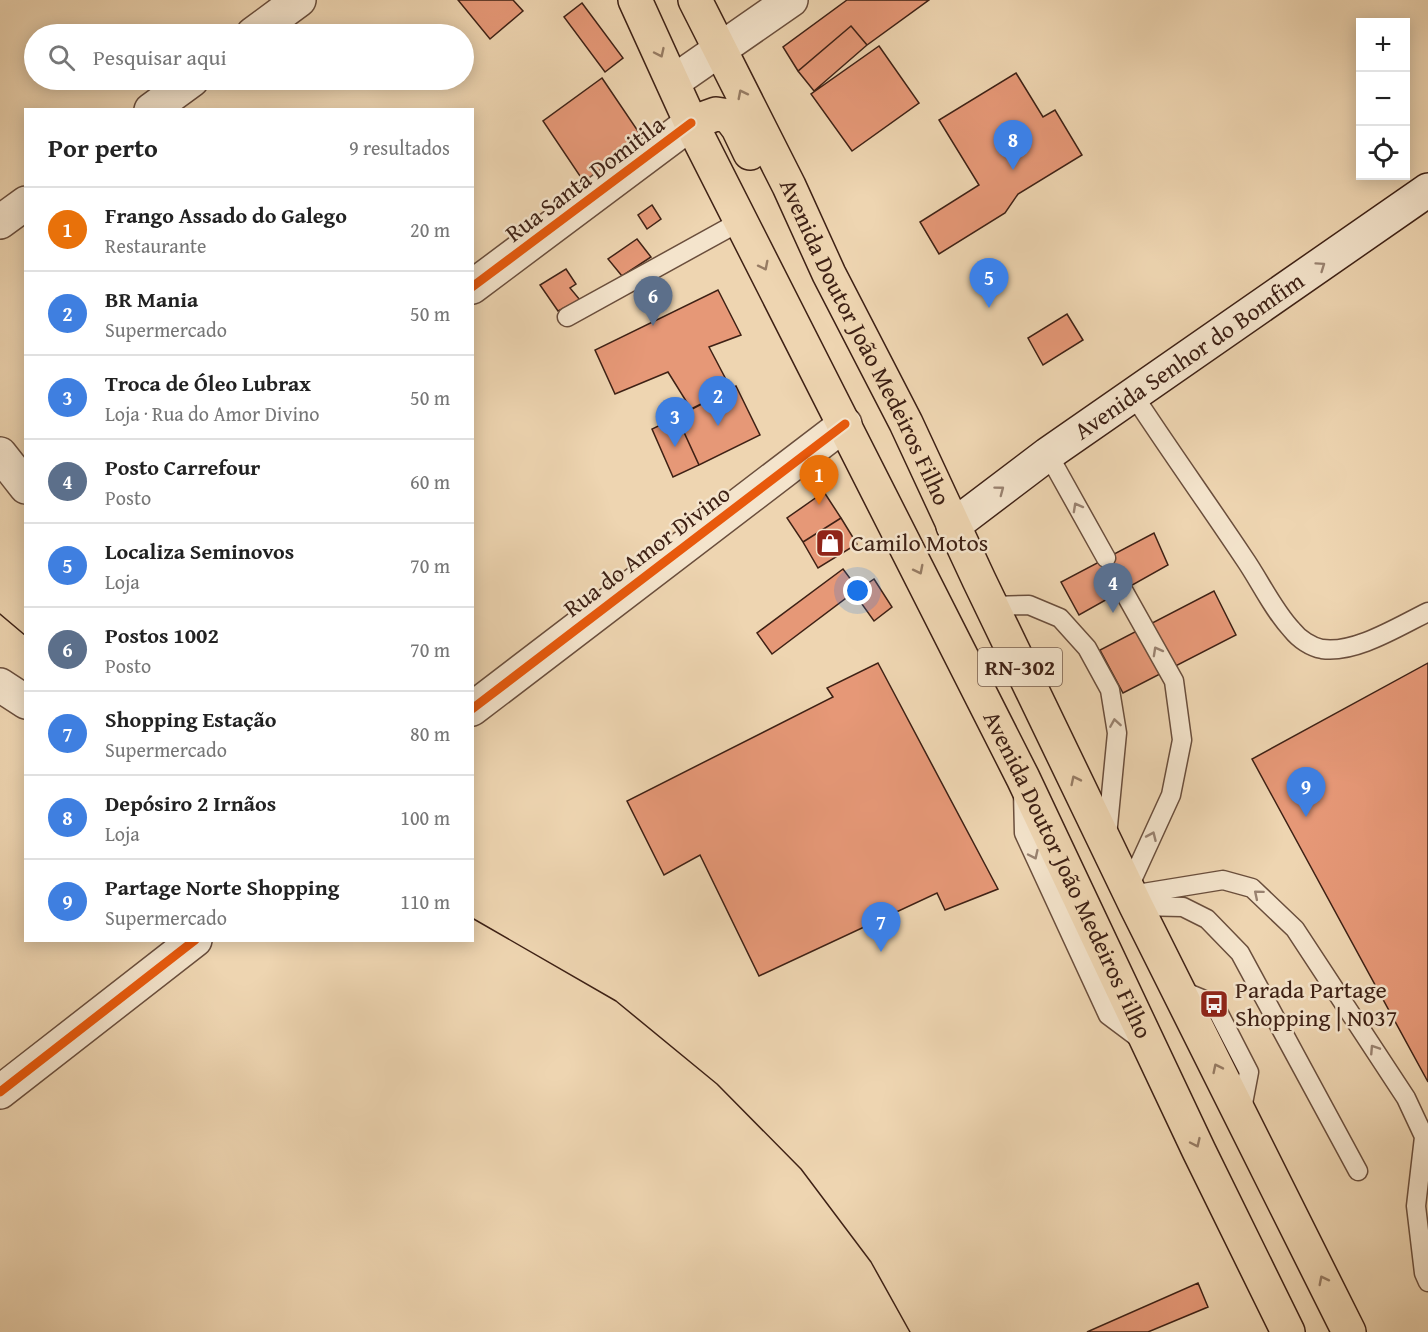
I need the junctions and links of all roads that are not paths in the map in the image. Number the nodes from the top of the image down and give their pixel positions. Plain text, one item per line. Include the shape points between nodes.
1 (299, 0) edge
2 (635, 0) edge
3 (695, 0) edge
4 (791, 0) edge
5 (267, 24) edge
6 (720, 51) junction
7 (673, 82) junction
8 (179, 90) edge
9 (155, 108) edge
10 (692, 123) junction
11 (1428, 190) edge
12 (24, 204) edge
13 (741, 220) junction
14 (0, 222) edge
15 (829, 274) junction
16 (474, 286) edge
17 (786, 309) junction
18 (567, 317) dead end
19 (1134, 396) junction
20 (845, 424) junction
21 (0, 454) edge
22 (1048, 454) junction
23 (24, 484) edge
24 (953, 526) junction
25 (1106, 558) dead end
26 (1124, 590) dead end
27 (991, 606) junction
28 (1428, 612) edge
29 (0, 685) edge
30 (24, 701) edge
31 (474, 707) edge
32 (1106, 844) junction
33 (1132, 897) junction
34 (192, 942) edge
35 (0, 1092) edge
36 (1426, 1141) edge
37 (1358, 1171) dead end
38 (1428, 1282) edge
39 (1288, 1332) edge
40 (1349, 1332) edge

1 - 5 street
2 -> 7 main road, Avenida Doutor João Medeiros Filho / RN-302
3 - 6 main road, Avenida Doutor João Medeiros Filho / RN-302
4 - 6 street
6 - 7 street
15 -> 6 main road, Avenida Doutor João Medeiros Filho / RN-302
7 - 10 main road, Avenida Doutor João Medeiros Filho / RN-302
8 - 9 street
10 - 13 main road, Avenida Doutor João Medeiros Filho / RN-302
10 - 15 main road via 716,114 729,116 793,248
10 - 16 street, Rua Santa Domitila
19 -> 11 street, Avenida Senhor do Bomfim
12 - 14 street
13 -> 17 main road, Avenida Doutor João Medeiros Filho / RN-302
13 - 18 lane
15 - 24 main road, Avenida Doutor João Medeiros Filho / RN-302 via 906,423
17 - 20 main road, Avenida Doutor João Medeiros Filho / RN-302
17 - 24 main road via 821,342 895,494 912,515 928,526
19 - 22 street, Avenida Senhor do Bomfim
19 - 28 lane via 1282,618 1304,641 1319,649 1337,650 1357,645
20 - 31 street, Rua do Amor Divino
20 -> 39 main road, Avenida Doutor João Medeiros Filho / RN-302 via 1023,778
21 - 23 street
24 -> 22 street, Avenida Senhor do Bomfim
25 -> 22 lane
24 - 27 main road, Avenida Doutor João Medeiros Filho / RN-302
33 -> 26 lane via 1171,795 1182,740 1174,681
32 -> 27 main road, Avenida Doutor João Medeiros Filho / RN-302
32 -> 27 lane via 1117,733 1110,690 1087,648 1060,618 1029,605
29 - 30 street
32 - 33 main road, Avenida Doutor João Medeiros Filho / RN-302
36 -> 33 lane via 1406,1098 1295,929 1252,888 1223,880
33 - 37 lane via 1183,907 1208,919 1240,953
40 -> 33 main road, Avenida Doutor João Medeiros Filho / RN-302
34 - 35 street
36 - 38 lane via 1416,1206

